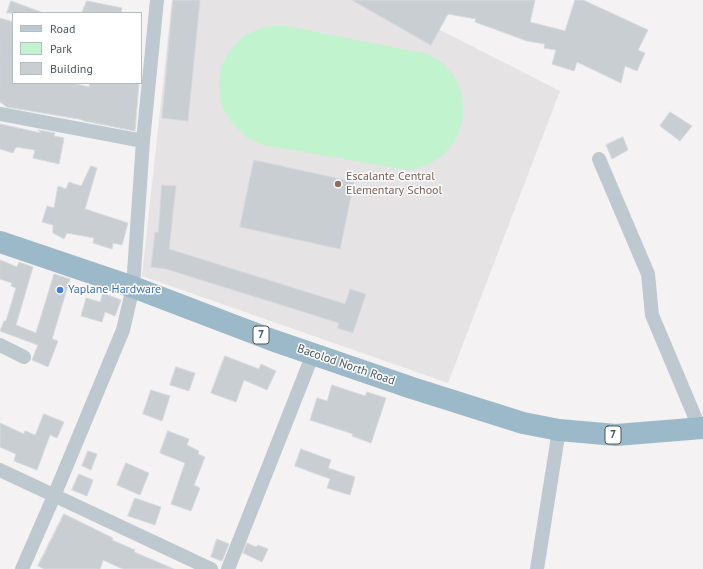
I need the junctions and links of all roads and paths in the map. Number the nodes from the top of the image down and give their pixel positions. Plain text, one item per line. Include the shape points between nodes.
1 (153, 1) edge
2 (0, 114) edge
3 (143, 141) junction
4 (599, 159) dead end
5 (0, 242) edge
6 (133, 288) junction
7 (0, 345) edge
8 (313, 354) junction
9 (24, 357) dead end
10 (702, 429) edge
11 (559, 430) junction
12 (0, 470) edge
13 (54, 496) junction
14 (22, 569) edge
15 (211, 569) edge
16 (228, 569) edge
17 (537, 569) edge

1 - 3 street
2 - 3 street
3 - 6 street
4 - 10 street via 648,274 652,315
5 - 6 highway, Bacolod North Road / 7
6 - 8 highway, Bacolod North Road / 7
6 - 13 street via 123,330
7 - 9 street
8 - 11 highway, Bacolod North Road / 7 via 523,423
8 - 16 street
10 - 11 highway, Bacolod North Road / 7 via 616,435
11 - 17 street
12 - 13 street
13 - 14 street
13 - 15 street

